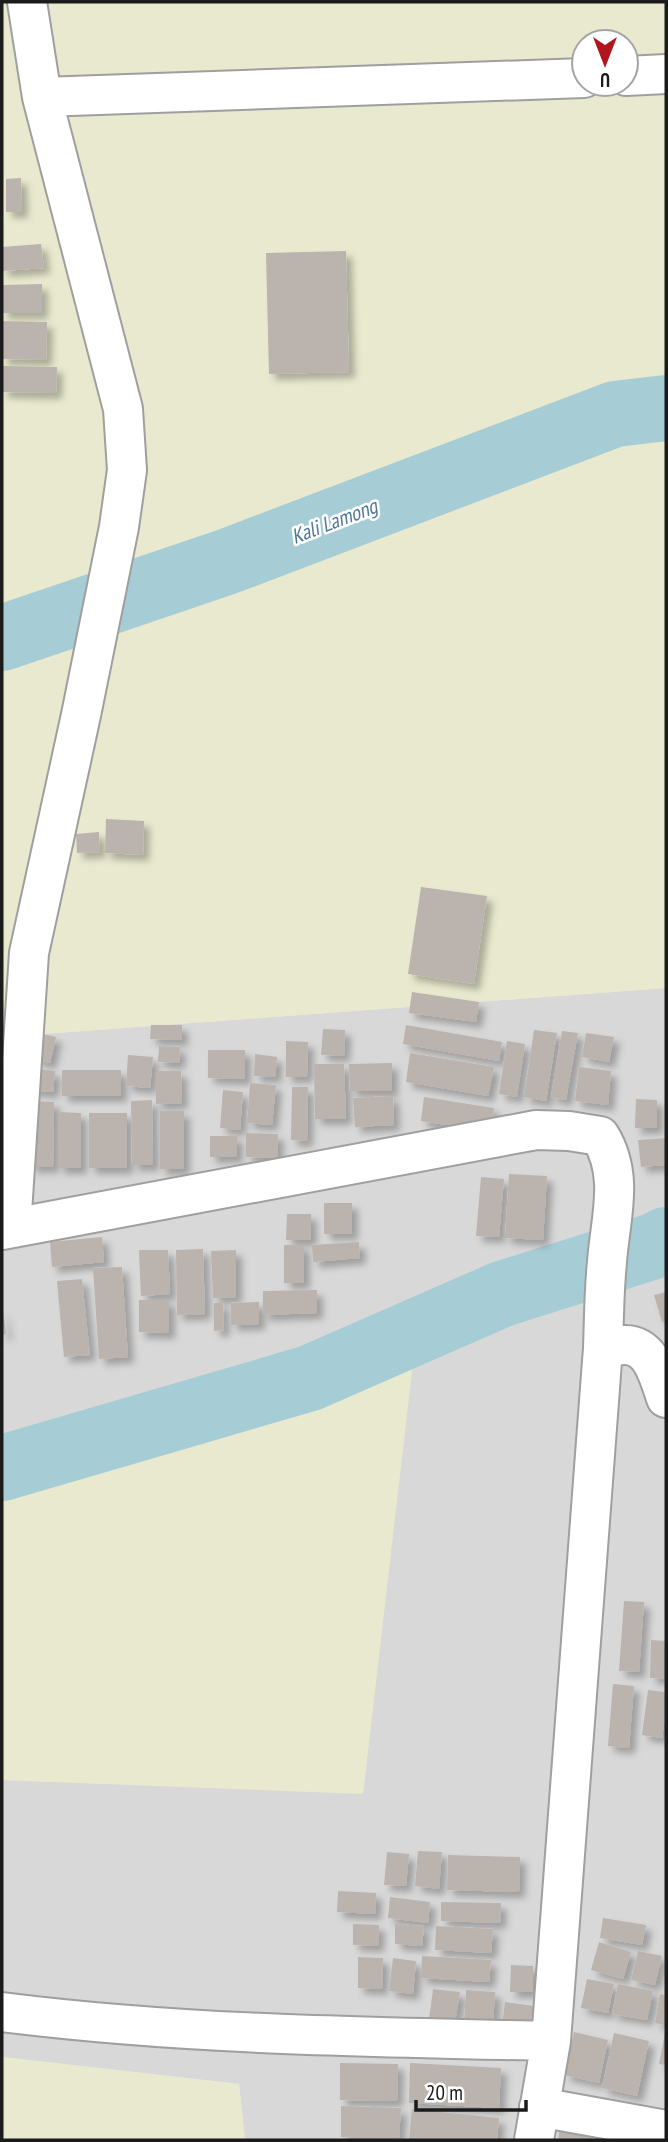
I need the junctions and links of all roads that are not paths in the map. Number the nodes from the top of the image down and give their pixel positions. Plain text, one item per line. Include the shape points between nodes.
1 (27, 2) edge
2 (666, 74) edge
3 (640, 75) edge
4 (570, 78) edge
5 (42, 97) junction
6 (6, 1229) edge
7 (603, 1348) junction
8 (666, 1398) edge
9 (2, 2012) edge
10 (551, 2041) junction
11 (536, 2124) edge
12 (666, 2130) edge

1 - 5 street
2 - 3 street
4 - 5 street
5 - 6 street via 123,409 127,470 81,715 29,953
6 - 7 street via 536,1130 600,1136 610,1151 616,1191 607,1255
7 - 8 street via 627,1345 642,1351 654,1363
7 - 10 street
9 - 10 street via 275,2035
10 - 11 street
11 - 12 street

